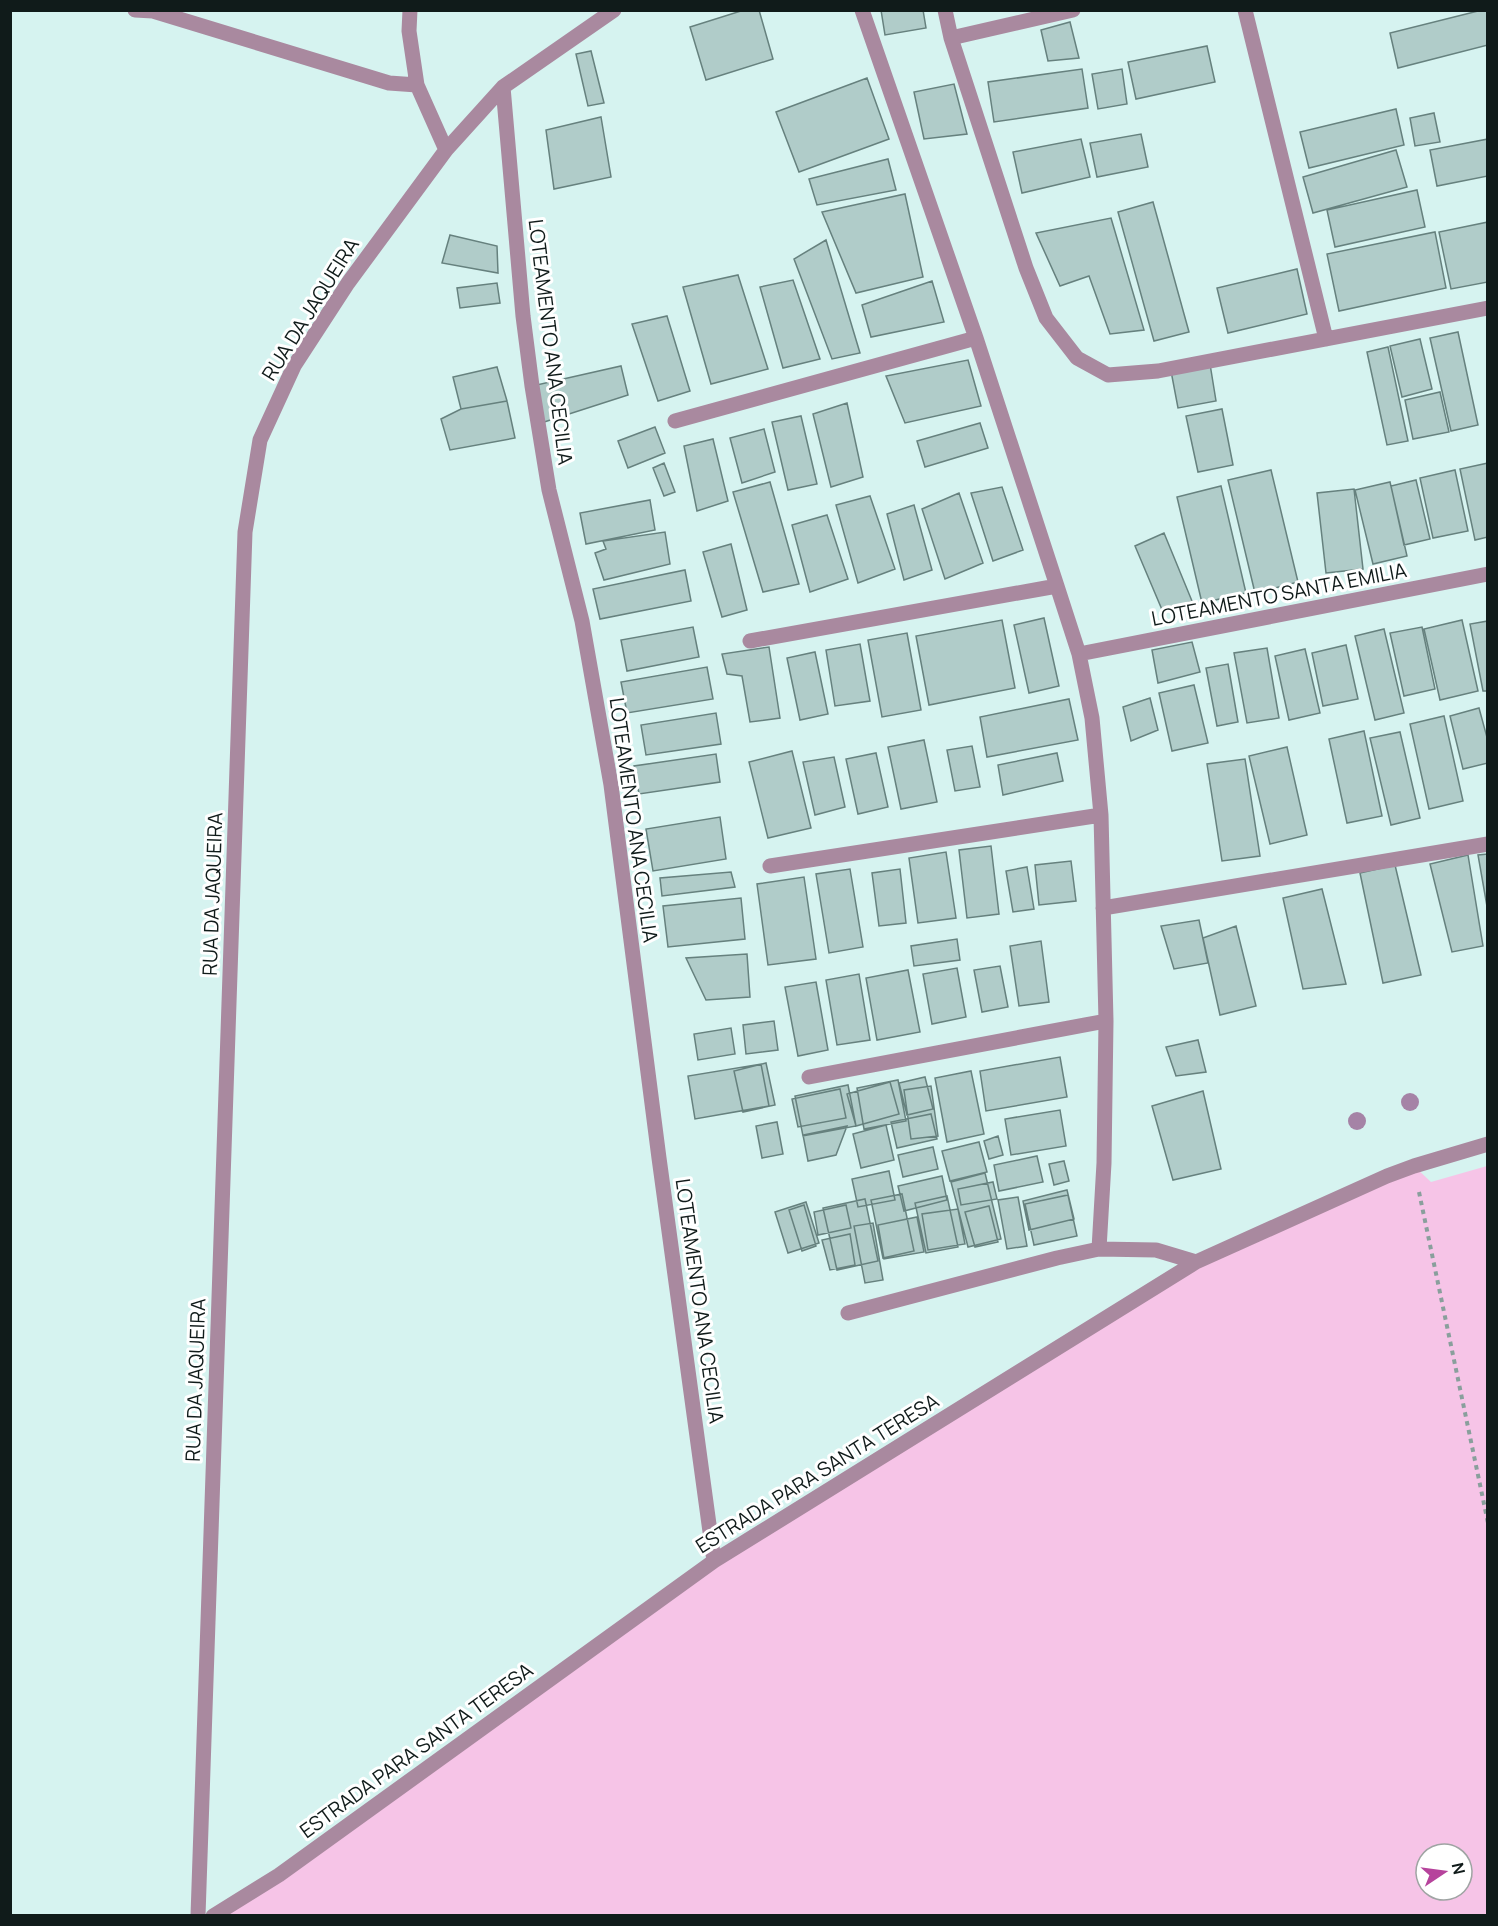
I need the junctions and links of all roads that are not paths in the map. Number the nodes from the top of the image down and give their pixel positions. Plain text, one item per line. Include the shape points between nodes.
1 (135, 10) edge
2 (410, 10) edge
3 (614, 10) edge
4 (861, 10) edge
5 (945, 10) edge
6 (1073, 10) edge
7 (1245, 10) edge
8 (153, 11) edge
9 (951, 38) junction
10 (417, 84) junction
11 (503, 87) junction
12 (446, 150) junction
13 (1488, 308) edge
14 (976, 338) junction
15 (1326, 339) junction
16 (675, 421) dead end
17 (1488, 574) edge
18 (1057, 586) junction
19 (750, 641) dead end
20 (1079, 654) junction
21 (1101, 815) junction
22 (1488, 844) edge
23 (770, 866) dead end
24 (1103, 908) junction
25 (1106, 1021) junction
26 (809, 1077) dead end
27 (1488, 1144) edge
28 (1099, 1249) junction
29 (1196, 1262) junction
30 (848, 1312) dead end
31 (714, 1561) junction
32 (198, 1916) edge
33 (213, 1916) edge

1 - 8 street
2 - 10 street
3 - 11 street, RUA DA JAQUEIRA
4 - 14 street
5 - 9 street
6 - 9 street
7 - 15 street
8 - 10 street via 389,83
9 - 15 street via 1034,288 1046,318 1077,358 1108,375 1158,370
10 - 12 street
11 - 12 street, RUA DA JAQUEIRA
11 - 31 street, LOTEAMENTO ANA CECILIA via 532,386 549,490 582,621 611,785
12 - 32 street, RUA DA JAQUEIRA via 348,283 294,366 260,440 245,532
13 - 15 street
14 - 16 street
14 - 18 street
17 - 20 street, LOTEAMENTO SANTA EMILIA
18 - 19 street
18 - 20 street
20 - 21 street via 1092,718
21 - 23 street
21 - 24 street
22 - 24 street
24 - 25 street
25 - 26 street
25 - 28 street
27 - 29 street, ESTRADA PARA SANTA TERESA via 1376,1181
28 - 29 street via 1156,1250
28 - 30 street
29 - 31 street, ESTRADA PARA SANTA TERESA
31 - 33 street, ESTRADA PARA SANTA TERESA via 279,1875

